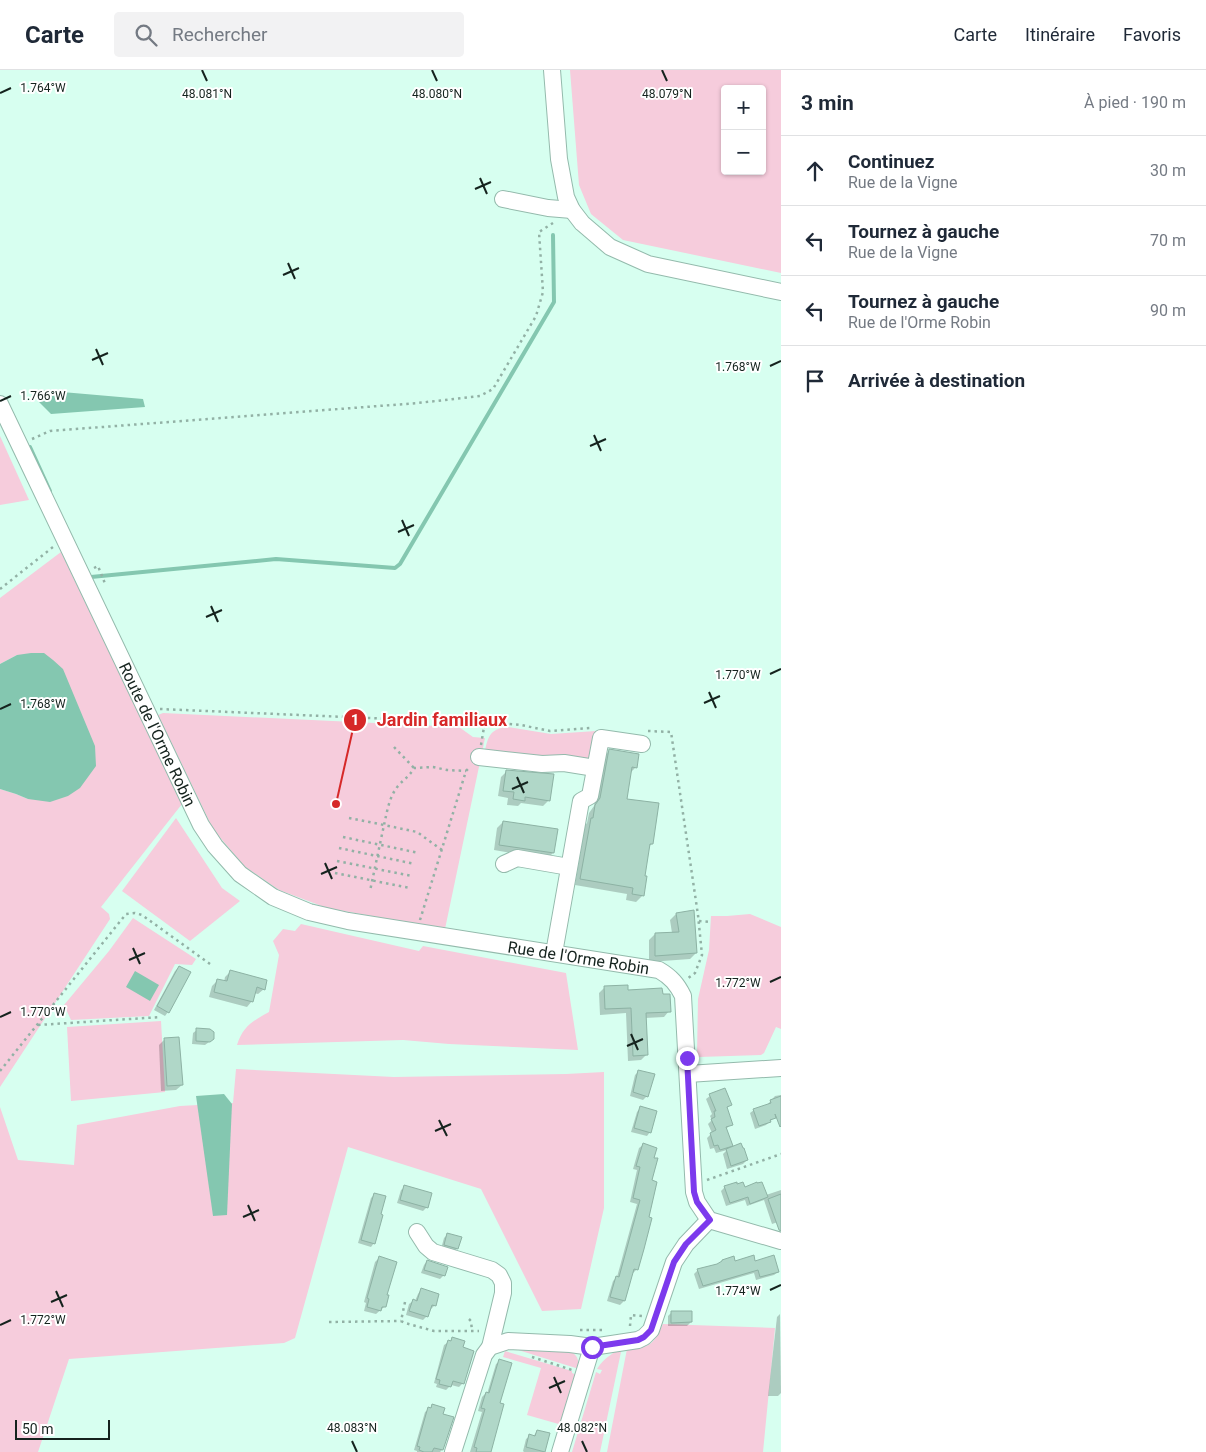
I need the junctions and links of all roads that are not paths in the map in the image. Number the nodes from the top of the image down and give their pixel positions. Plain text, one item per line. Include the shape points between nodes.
1 (552, 70) edge
2 (504, 199) dead end
3 (572, 210) junction
4 (781, 292) edge
5 (0, 404) edge
6 (642, 737) road end
7 (479, 757) road end
8 (595, 768) junction
9 (504, 864) dead end
10 (570, 867) junction
11 (424, 933) joint
12 (554, 953) junction
13 (781, 1068) edge
14 (688, 1074) junction
15 (710, 1220) junction
16 (417, 1232) dead end
17 (781, 1241) edge
18 (490, 1347) junction
19 (592, 1347) junction
20 (454, 1452) edge
21 (560, 1452) edge

1 - 3 street via 559,159 566,197
2 - 3 street
3 - 4 street via 610,247 648,264
5 - 11 street, Route de l'Orme Robin via 201,824 215,846 240,874 273,897 309,912
6 - 8 street via 601,738
7 - 8 street
8 - 10 street via 590,796 581,801
9 - 10 street via 516,858
10 - 12 street
11 - 12 street, Rue de l'Orme Robin
12 - 14 street, Rue de l'Orme Robin via 659,970 670,977 683,996
13 - 14 street
14 - 15 street via 694,1185 697,1202
15 - 17 street
15 - 19 street via 686,1244 674,1262 651,1330 638,1340
16 - 18 street via 433,1252 499,1275 503,1294
18 - 19 street via 508,1340
18 - 20 street via 484,1355
19 - 21 street

